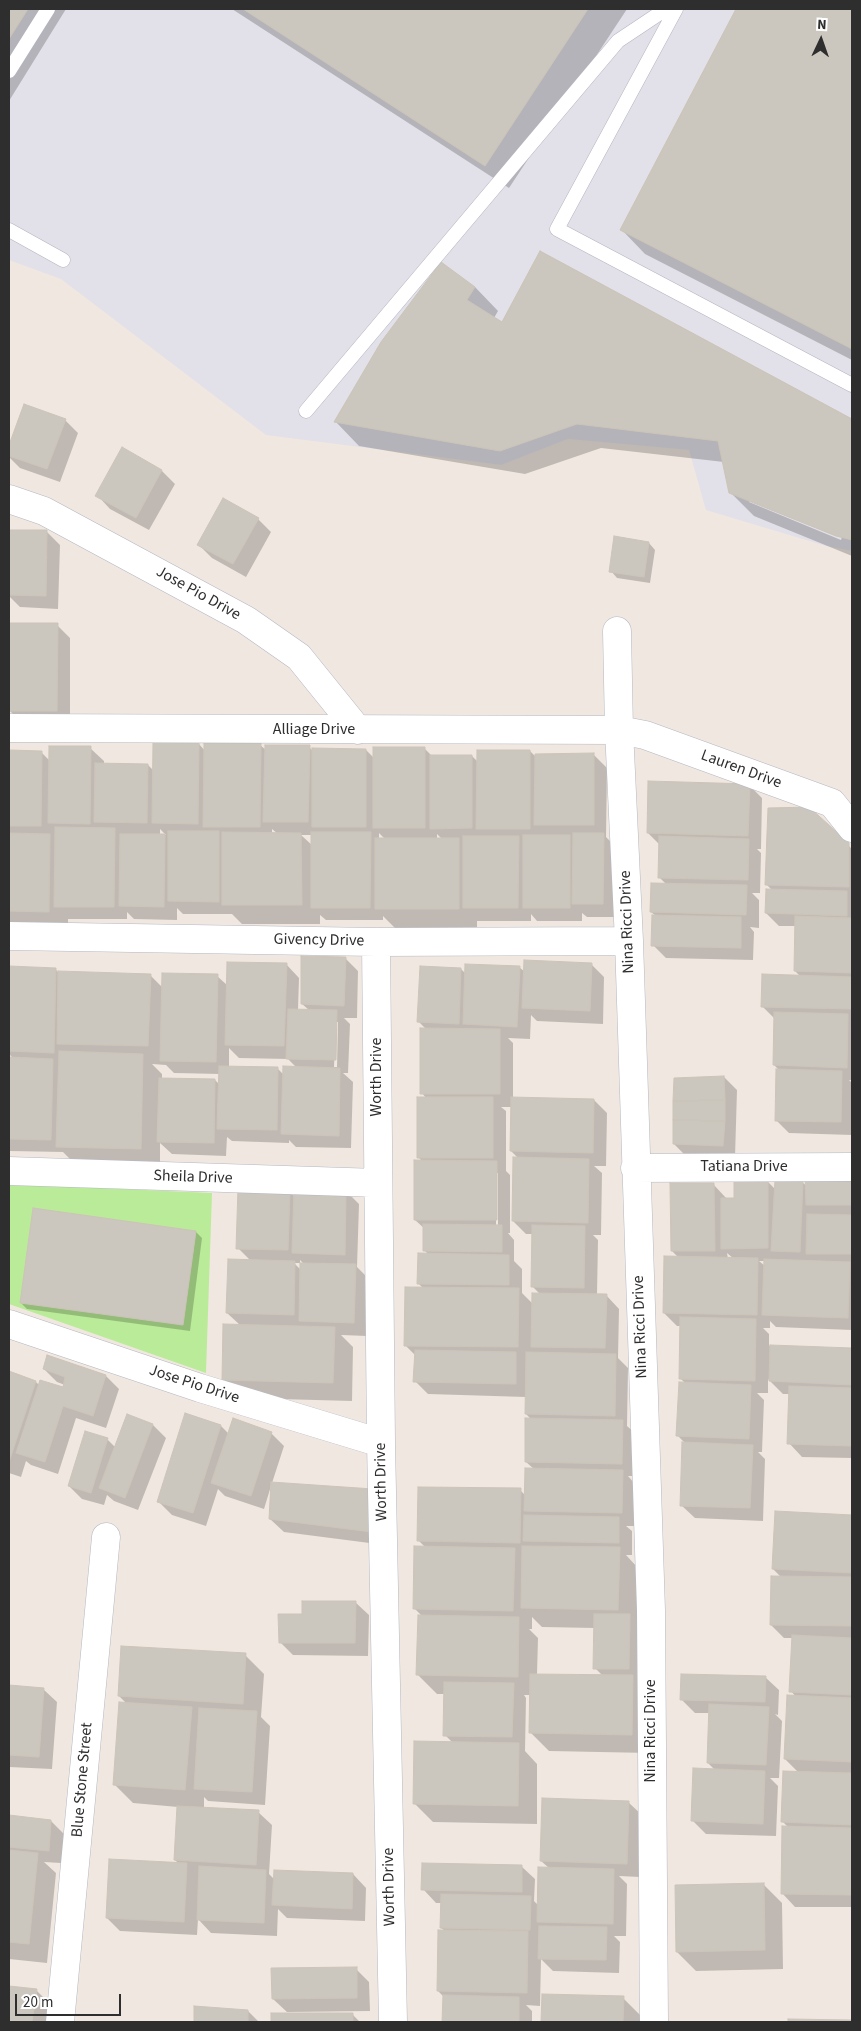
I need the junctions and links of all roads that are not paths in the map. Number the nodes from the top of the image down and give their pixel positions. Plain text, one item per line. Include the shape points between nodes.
1 (48, 9) edge
2 (666, 9) edge
3 (676, 9) edge
4 (9, 71) edge
5 (9, 230) edge
6 (63, 260) dead end
7 (852, 385) edge
8 (306, 411) dead end
9 (9, 499) edge
10 (617, 631) dead end
11 (9, 728) edge
12 (358, 730) junction
13 (619, 730) junction
14 (852, 828) edge
15 (9, 936) edge
16 (629, 941) junction
17 (376, 942) junction
18 (852, 1167) edge
19 (635, 1168) junction
20 (9, 1171) edge
21 (378, 1183) junction
22 (9, 1324) edge
23 (381, 1443) junction
24 (106, 1537) dead end
25 (60, 2022) edge
26 (393, 2022) edge
27 (654, 2022) edge

1 - 4 lane
2 - 8 lane via 618,41
3 - 7 lane via 557,229
5 - 6 lane
9 - 12 street, Jose Pio Drive via 44,511 246,620 299,657
10 - 13 street, Nina Ricci Drive
11 - 12 street, Alliage Drive
12 - 13 street, Alliage Drive
13 - 14 street, Lauren Drive via 645,735 832,804
13 - 16 street, Nina Ricci Drive
15 - 17 street, Givency Drive
16 - 17 street, Givency Drive
16 - 19 street, Nina Ricci Drive
17 - 21 street, Worth Drive
18 - 19 street, Tatiana Drive
19 - 27 street, Nina Ricci Drive via 650,1610
20 - 21 street, Sheila Drive
21 - 23 street, Worth Drive
22 - 23 street, Jose Pio Drive via 200,1388
23 - 26 street, Worth Drive
24 - 25 street, Blue Stone Street

